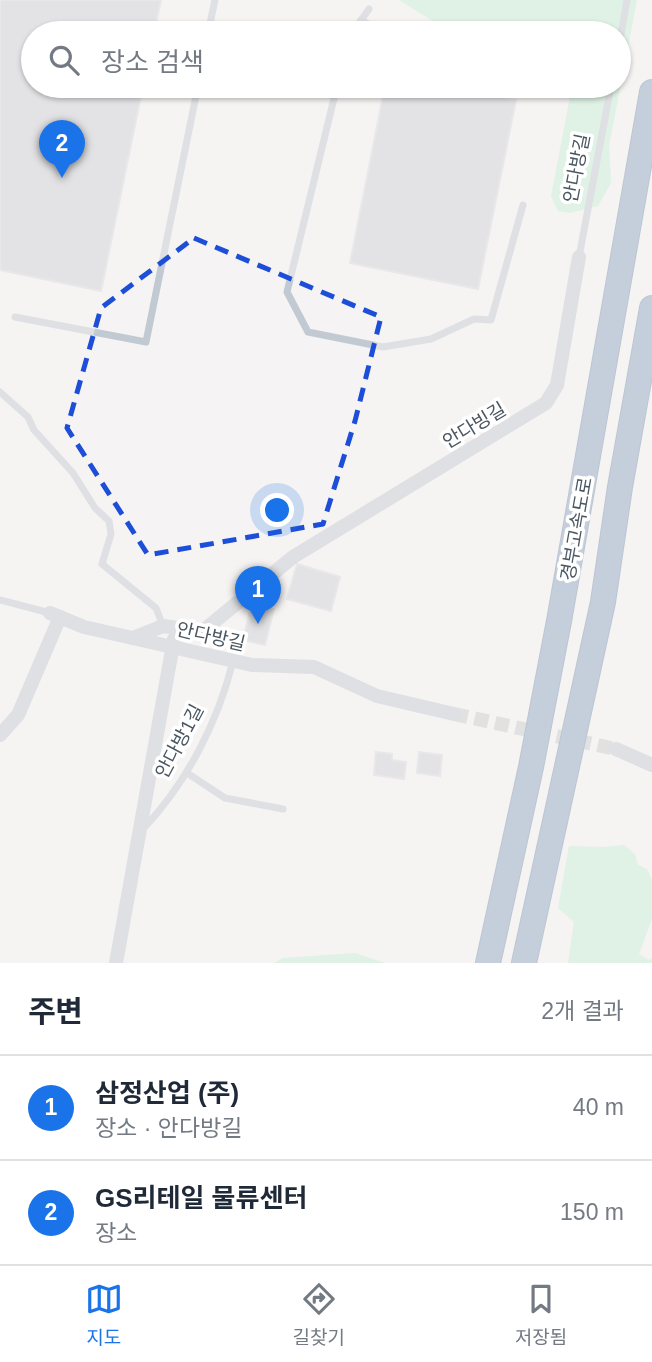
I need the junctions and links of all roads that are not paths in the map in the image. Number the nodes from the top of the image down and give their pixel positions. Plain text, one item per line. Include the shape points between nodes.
1 (215, 0) edge
2 (627, 0) edge
3 (369, 9) dead end
4 (361, 20) edge
5 (211, 21) edge
6 (623, 21) edge
7 (652, 92) edge
8 (196, 98) edge
9 (334, 98) edge
10 (609, 98) edge
11 (523, 205) dead end
12 (579, 257) joint
13 (652, 309) edge
14 (15, 317) dead end
15 (0, 392) edge
16 (0, 600) edge
17 (55, 615) junction
18 (171, 627) junction
19 (203, 631) junction
20 (133, 638) junction
21 (172, 646) junction
22 (203, 654) junction
23 (233, 661) junction
24 (454, 714) tunnel mouth
25 (0, 735) edge
26 (616, 749) tunnel mouth
27 (652, 765) edge
28 (187, 772) junction
29 (283, 809) dead end
30 (142, 830) junction
31 (116, 963) edge
32 (488, 963) edge
33 (524, 963) edge

1 - 5 lane
2 - 6 lane
3 - 4 lane
7 - 32 highway, 경부고속도로 via 559,621
8 - 14 lane via 146,342
9 - 11 lane via 287,292 308,332 383,347 431,340 474,319 491,320
10 - 12 lane, 안다방길
12 - 19 street, 안다빙길 via 557,385 546,403 293,557
13 - 33 highway, 경부고속도로 via 603,602
15 - 18 lane, 안다방길 via 28,417 109,521 111,534 102,564 156,608
16 - 17 lane, 안다방길
17 - 20 street, 안다방길
17 - 25 street via 18,715
18 - 19 street
18 - 20 street
18 - 21 street
19 - 22 street
20 - 21 street, 안다방길
21 - 22 street, 안다방길
21 - 30 street
22 - 23 street, 안다방길
23 - 24 street, 안다방길 via 314,667 377,696
23 - 28 lane, 안다방1길 via 225,694
26 - 27 street
28 - 29 lane via 225,798
28 - 30 lane, 안다방1길
30 - 31 street

